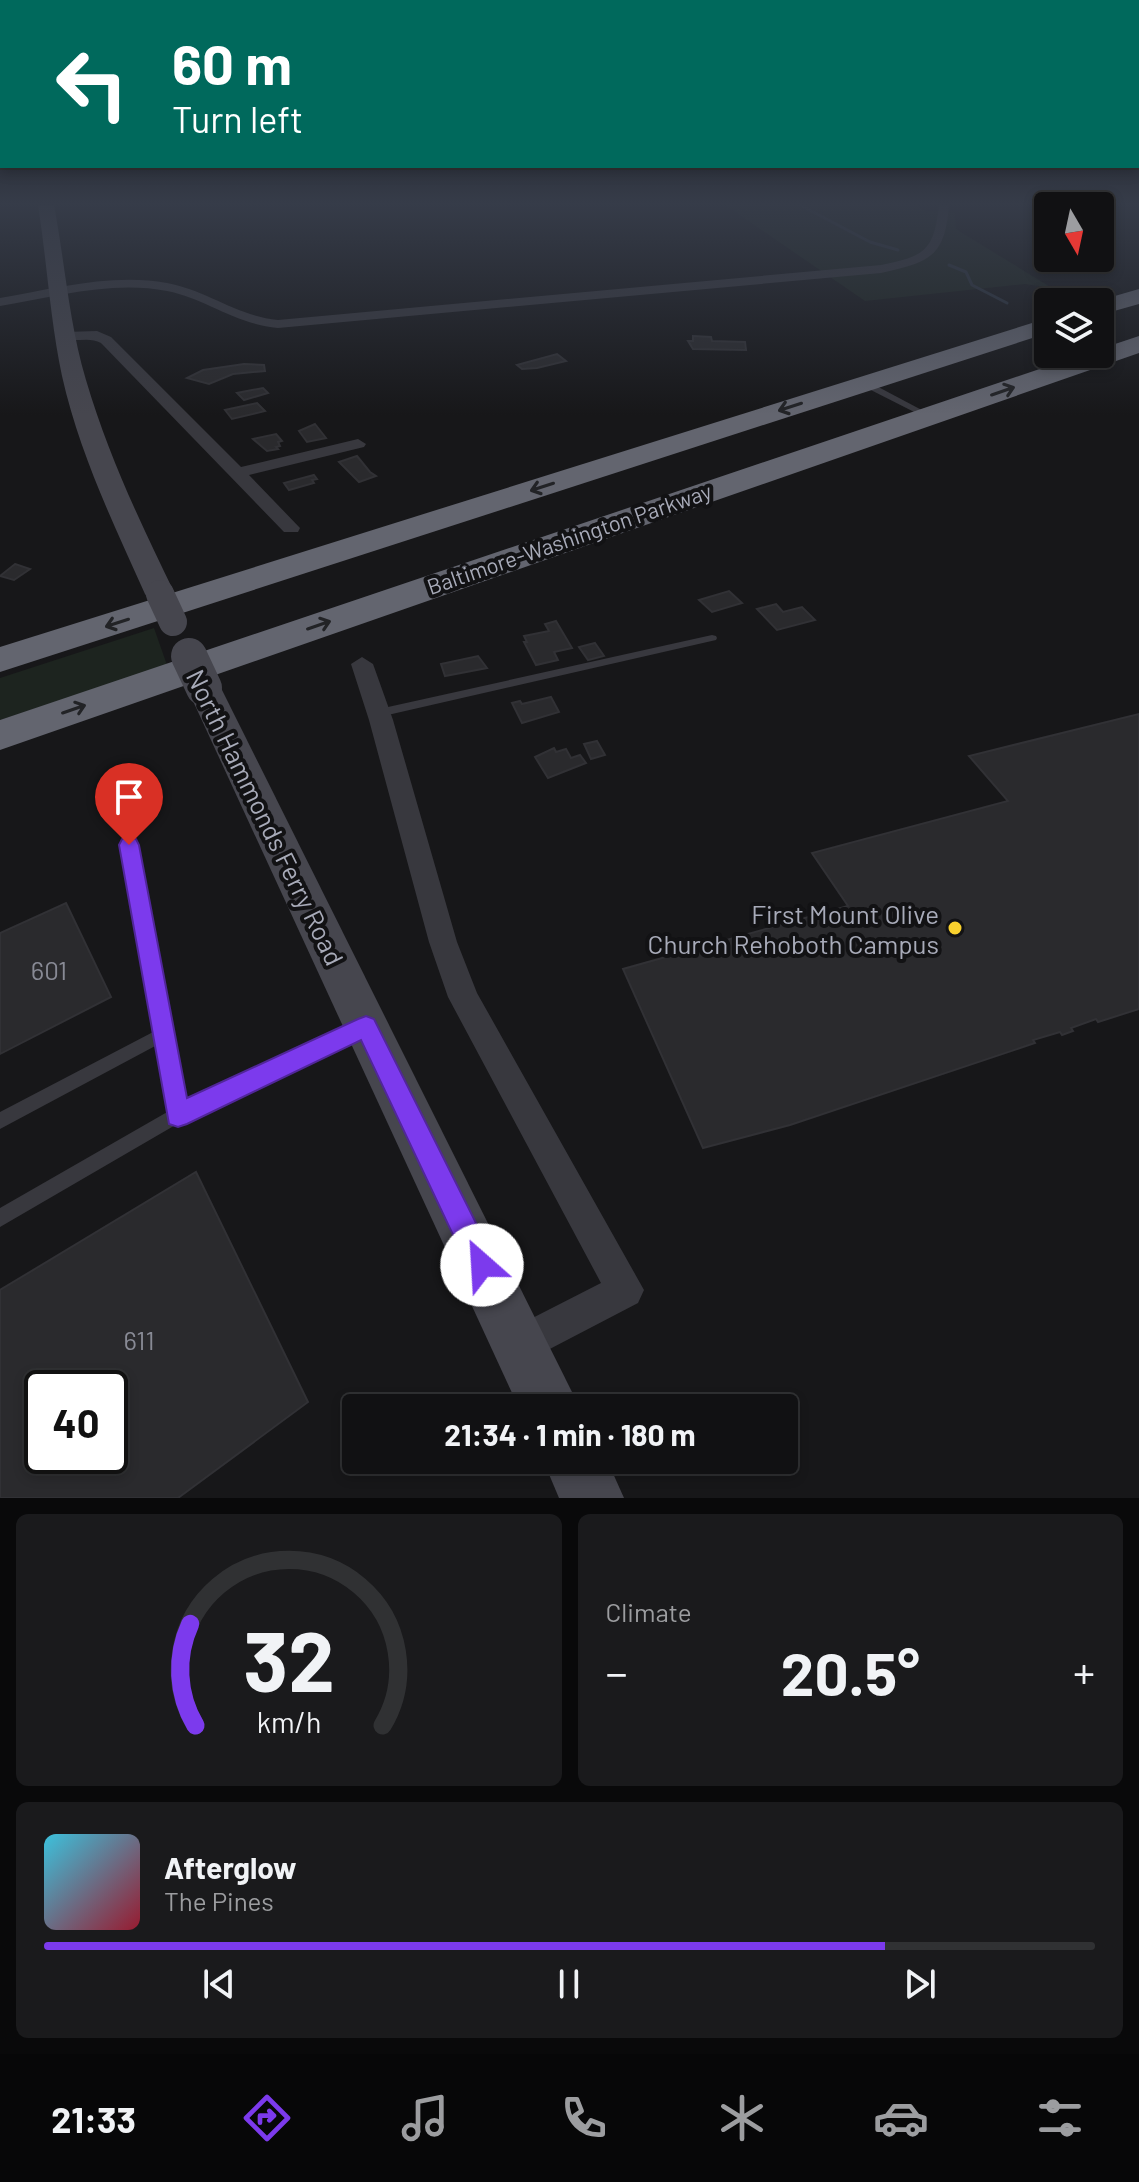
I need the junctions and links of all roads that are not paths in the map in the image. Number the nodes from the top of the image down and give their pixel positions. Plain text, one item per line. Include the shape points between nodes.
1 (55, 275) edge
2 (813, 275) edge
3 (57, 295) junction
4 (1139, 296) edge
5 (0, 302) edge
6 (1114, 304) edge
7 (1034, 329) edge
8 (65, 336) junction
9 (1139, 344) edge
10 (864, 383) junction
11 (929, 416) junction
12 (358, 444) dead end
13 (237, 473) junction
14 (291, 528) dead end
15 (712, 638) dead end
16 (0, 660) edge
17 (362, 664) dead end
18 (379, 713) junction
19 (0, 735) edge
20 (129, 845) dead end
21 (366, 1026) junction
22 (163, 1034) junction
23 (178, 1115) junction
24 (0, 1121) edge
25 (0, 1218) edge
26 (521, 1345) junction
27 (544, 1394) edge
28 (581, 1474) edge
29 (592, 1498) edge

1 - 3 street, North Hammonds Ferry Road
2 - 3 street via 278,324 243,320 158,286 122,285
3 - 5 street
3 - 8 street, North Hammonds Ferry Road
4 - 6 highway
7 - 10 highway
8 - 13 street via 97,335 106,340
8 - 21 street, North Hammonds Ferry Road via 105,475
11 -> 9 highway, Baltimore-Washington Parkway
10 - 11 lane
10 -> 16 highway
19 -> 11 highway, Baltimore-Washington Parkway
12 - 13 street
13 - 14 street
15 - 18 lane
17 - 18 street
18 - 26 street via 463,997 625,1290
20 - 22 lane
21 - 23 lane
21 - 26 street, North Hammonds Ferry Road
22 - 23 lane
22 - 24 lane
23 - 25 lane
26 - 27 street, North Hammonds Ferry Road
28 - 29 street

